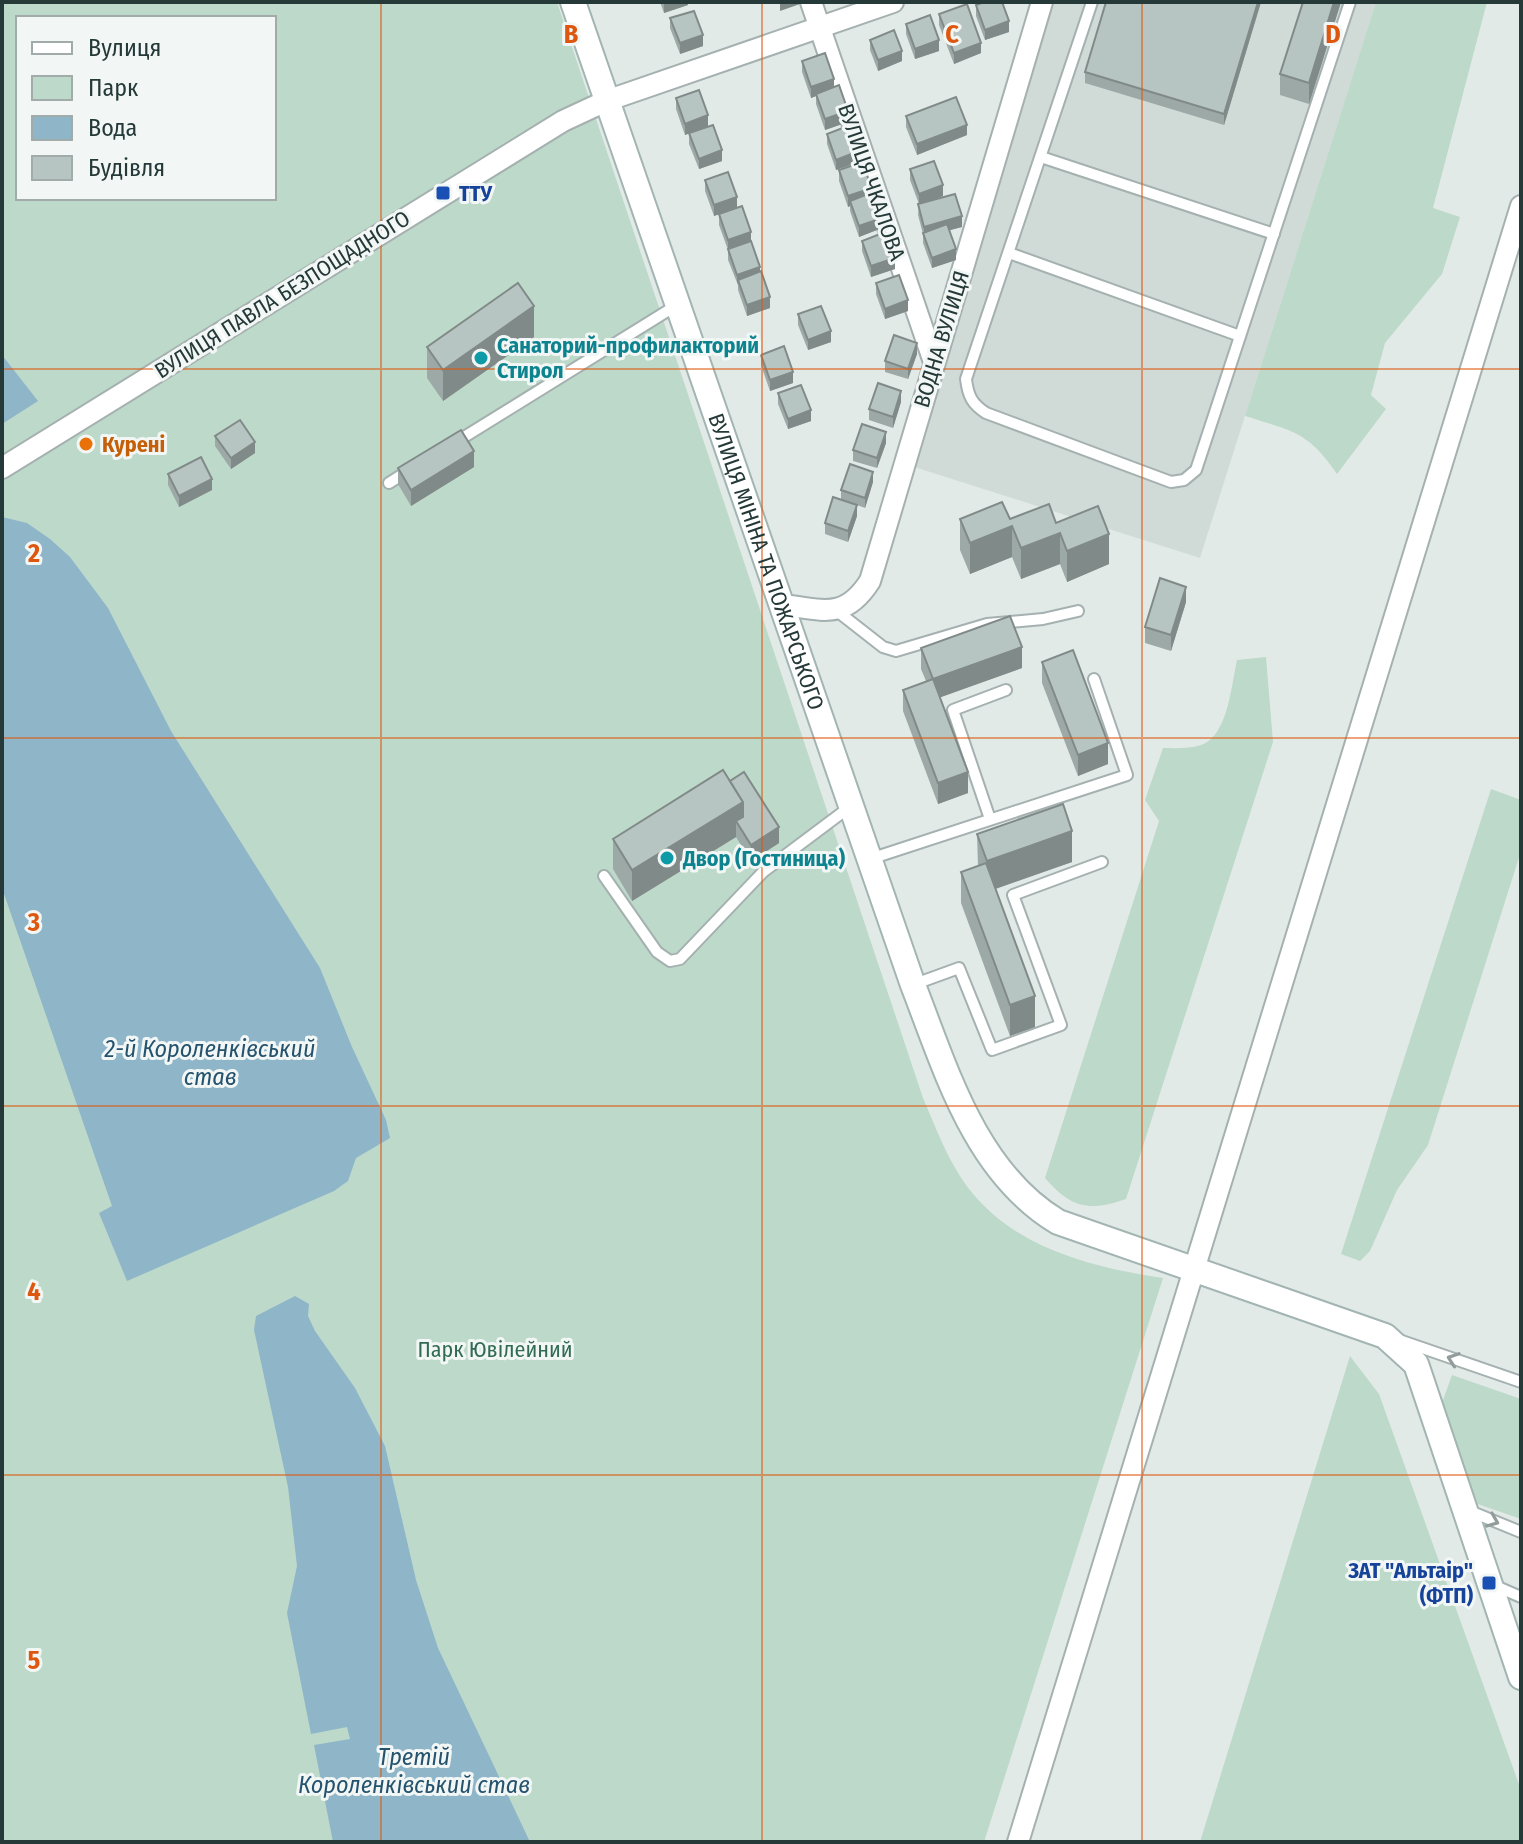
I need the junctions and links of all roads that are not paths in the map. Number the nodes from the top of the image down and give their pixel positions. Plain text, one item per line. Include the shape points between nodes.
1 (573, 2) edge
2 (811, 2) edge
3 (893, 2) edge
4 (1042, 2) edge
5 (1092, 2) edge
6 (1350, 2) edge
7 (819, 27) junction
8 (606, 101) junction
9 (1041, 157) junction
10 (1521, 206) edge
11 (1274, 234) junction
12 (1009, 253) junction
13 (677, 305) junction
14 (1240, 336) junction
15 (934, 362) junction
16 (442, 450) edge
17 (416, 466) edge
18 (2, 468) edge
19 (389, 483) dead end
20 (783, 605) junction
21 (837, 611) junction
22 (1078, 611) dead end
23 (1094, 679) dead end
24 (1006, 690) dead end
25 (852, 806) junction
26 (990, 819) junction
27 (870, 859) junction
28 (1102, 862) dead end
29 (604, 876) dead end
30 (913, 985) junction
31 (1193, 1271) junction
32 (1385, 1336) junction
33 (1521, 1382) edge
34 (1466, 1509) junction
35 (1521, 1532) edge
36 (1489, 1583) junction
37 (1521, 1597) edge
38 (1521, 1677) edge
39 (1018, 1842) edge

1 - 8 street, ВУЛИЦЯ МІНІНА ТА ПОЖАРСЬКОГО
2 - 7 street, ВУЛИЦЯ ЧКАЛОВА
3 - 7 street, ВУЛИЦЯ ПАВЛА БЕЗПОЩАДНОГО
4 - 15 street, ВОДНА ВУЛИЦЯ
5 - 9 lane
6 - 11 lane
7 - 8 street, ВУЛИЦЯ ПАВЛА БЕЗПОЩАДНОГО
7 - 15 street, ВУЛИЦЯ ЧКАЛОВА
8 - 13 street, ВУЛИЦЯ МІНІНА ТА ПОЖАРСЬКОГО
8 - 18 street, ВУЛИЦЯ ПАВЛА БЕЗПОЩАДНОГО via 533,137
9 - 11 lane
9 - 12 lane
10 - 31 street
11 - 14 lane
12 - 14 lane
12 - 14 lane via 966,379 975,406 1155,478 1184,480 1196,470
13 - 16 lane
13 - 20 street, ВУЛИЦЯ МІНІНА ТА ПОЖАРСЬКОГО
15 - 21 street, ВОДНА ВУЛИЦЯ via 870,581 851,605
17 - 19 lane
20 - 21 street
20 - 25 street, ВУЛИЦЯ МІНІНА ТА ПОЖАРСЬКОГО
21 - 22 lane via 896,651 987,624
23 - 26 lane via 1127,775
24 - 26 lane via 953,710
25 - 27 street, ВУЛИЦЯ МІНІНА ТА ПОЖАРСЬКОГО
25 - 29 lane via 763,872 680,959 670,961 657,952
26 - 27 lane
27 - 30 street, ВУЛИЦЯ МІНІНА ТА ПОЖАРСЬКОГО
28 - 30 lane via 1013,895 1061,1025 992,1050 959,968
30 - 31 street, ВУЛИЦЯ МІНІНА ТА ПОЖАРСЬКОГО via 965,1114 1017,1190 1043,1213 1075,1230
31 - 32 street, ВУЛИЦЯ МІНІНА ТА ПОЖАРСЬКОГО
31 - 39 street
33 -> 32 lane
32 - 34 street via 1416,1364
34 -> 35 lane
34 - 36 street
36 - 37 lane
36 - 38 street

